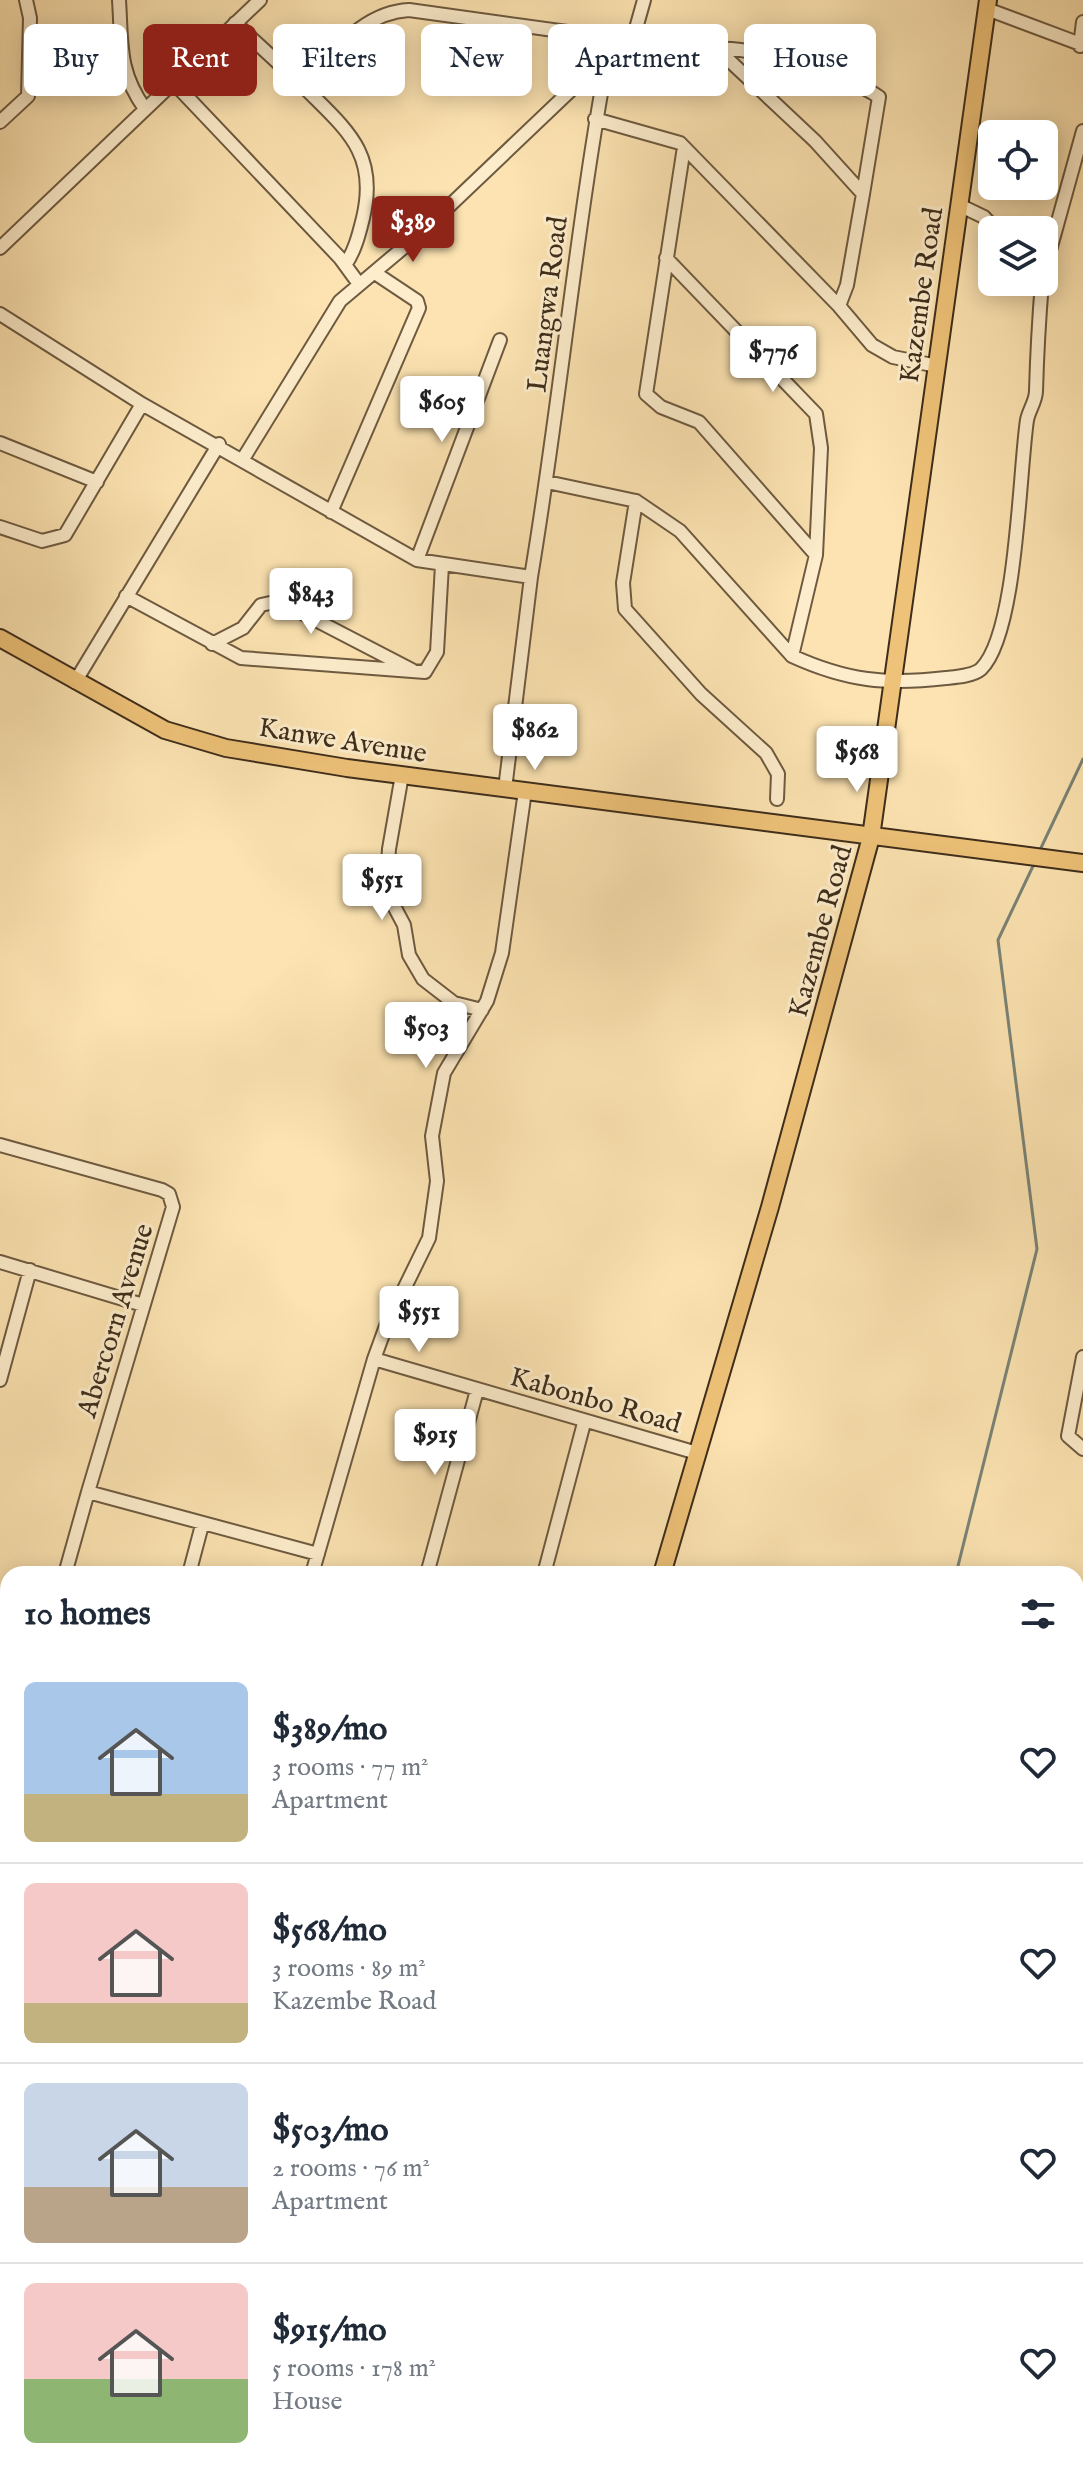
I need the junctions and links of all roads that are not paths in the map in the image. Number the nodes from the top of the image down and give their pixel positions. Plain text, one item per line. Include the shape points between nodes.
1 (26, 0) edge
2 (119, 0) edge
3 (260, 0) edge
4 (644, 0) edge
5 (987, 4) edge
6 (1083, 22) edge
7 (235, 23) joint
8 (366, 24) edge
9 (637, 24) edge
10 (548, 29) edge
11 (1081, 46) edge
12 (273, 58) edge
13 (158, 96) edge
14 (186, 96) edge
15 (313, 96) edge
16 (564, 96) edge
17 (600, 96) edge
18 (145, 109) junction
19 (595, 119) junction
20 (0, 122) edge
21 (1083, 131) edge
22 (684, 147) junction
23 (863, 194) junction
24 (959, 205) junction
25 (982, 216) edge
26 (1058, 221) edge
27 (0, 248) edge
28 (666, 258) junction
29 (345, 265) junction
30 (375, 273) junction
31 (359, 284) junction
32 (1041, 296) edge
33 (839, 306) junction
34 (0, 314) edge
35 (500, 340) dead end
36 (937, 366) junction
37 (142, 404) junction
38 (0, 443) edge
39 (219, 444) junction
40 (243, 459) junction
41 (97, 482) junction
42 (547, 482) junction
43 (636, 501) junction
44 (331, 512) junction
45 (0, 527) edge
46 (816, 555) junction
47 (417, 560) junction
48 (442, 565) junction
49 (531, 577) junction
50 (126, 596) junction
51 (0, 638) edge
52 (212, 644) junction
53 (792, 656) junction
54 (417, 673) junction
55 (75, 682) junction
56 (893, 683) junction
57 (402, 775) junction
58 (505, 789) junction
59 (525, 791) junction
60 (777, 799) dead end
61 (871, 837) junction
62 (1083, 863) edge
63 (482, 1010) junction
64 (0, 1145) edge
65 (0, 1262) edge
66 (30, 1270) junction
67 (143, 1305) junction
68 (1083, 1357) edge
69 (374, 1359) junction
70 (0, 1380) edge
71 (477, 1390) junction
72 (584, 1423) junction
73 (1083, 1449) edge
74 (697, 1453) junction
75 (88, 1492) junction
76 (202, 1525) junction
77 (318, 1554) junction
78 (67, 1566) edge
79 (191, 1566) edge
80 (314, 1566) edge
81 (429, 1566) edge
82 (546, 1566) edge
83 (664, 1566) edge

1 - 20 street via 28,96
2 - 18 street via 124,69
3 - 7 street
4 - 9 street
5 - 11 street
5 - 24 main road, Kazembe Road
6 - 11 street
7 - 12 street
8 - 10 street via 388,11 409,10
13 - 18 street
14 - 29 street
15 - 29 street via 352,136 369,176 359,232
16 - 30 street
17 - 19 street, Luangwa Road
18 - 27 street
19 - 22 street
19 - 42 street, Luangwa Road
21 - 26 street
22 - 28 street
22 - 33 street
23 - 23 street via 879,97 865,86 799,64 717,49
23 - 33 street
24 - 25 street
24 - 36 main road, Kazembe Road
28 - 46 street via 816,414 821,448
28 - 46 street via 646,394 711,433
29 - 31 street
30 - 31 street
30 - 44 street via 419,305
31 - 40 street via 324,323
32 - 56 street via 1036,395 1027,417 1023,480 996,646 979,671
33 - 36 street via 878,350
34 - 37 street
35 - 47 street
36 - 56 main road, Kazembe Road
37 - 39 street
37 - 41 street
38 - 41 street
39 - 40 street
39 - 50 street
40 - 44 street
41 - 45 street via 65,535 42,541
42 - 43 street
42 - 49 street, Luangwa Road
43 - 53 street via 680,531
43 - 60 street via 623,583 625,609 701,694 766,753 778,774
44 - 47 street
46 - 53 street
47 - 48 street
48 - 49 street
48 - 54 street via 437,652 425,672
49 - 58 street, Luangwa Road
50 - 52 street
50 - 55 street
51 - 55 main road, Kanwe Avenue
52 - 54 street via 251,659
52 - 54 street via 243,628 261,605 279,601
53 - 56 street via 845,677
55 - 57 main road, Kanwe Avenue via 194,740
56 - 61 main road, Kazembe Road
57 - 58 main road, Kanwe Avenue
57 - 63 street via 386,891 423,979 454,1003
58 - 59 main road, Kanwe Avenue
59 - 61 main road, Kanwe Avenue
59 - 63 street via 505,943
61 - 62 main road, Kanwe Avenue
61 - 74 main road, Kazembe Road
63 - 69 street via 444,1073 431,1147 437,1181 429,1238
64 - 67 street, Abercorn Avenue via 169,1194 173,1207
65 - 66 street
66 - 67 street
66 - 70 street
67 - 75 street, Abercorn Avenue
68 - 73 street via 1068,1436
69 - 71 street, Kabonbo Road
69 - 77 street
71 - 72 street, Kabonbo Road
71 - 81 street
72 - 74 street, Kabonbo Road
72 - 82 street
74 - 83 main road, Kazembe Road
75 - 76 street
75 - 78 street, Abercorn Avenue
76 - 77 street
76 - 79 street
77 - 80 street

